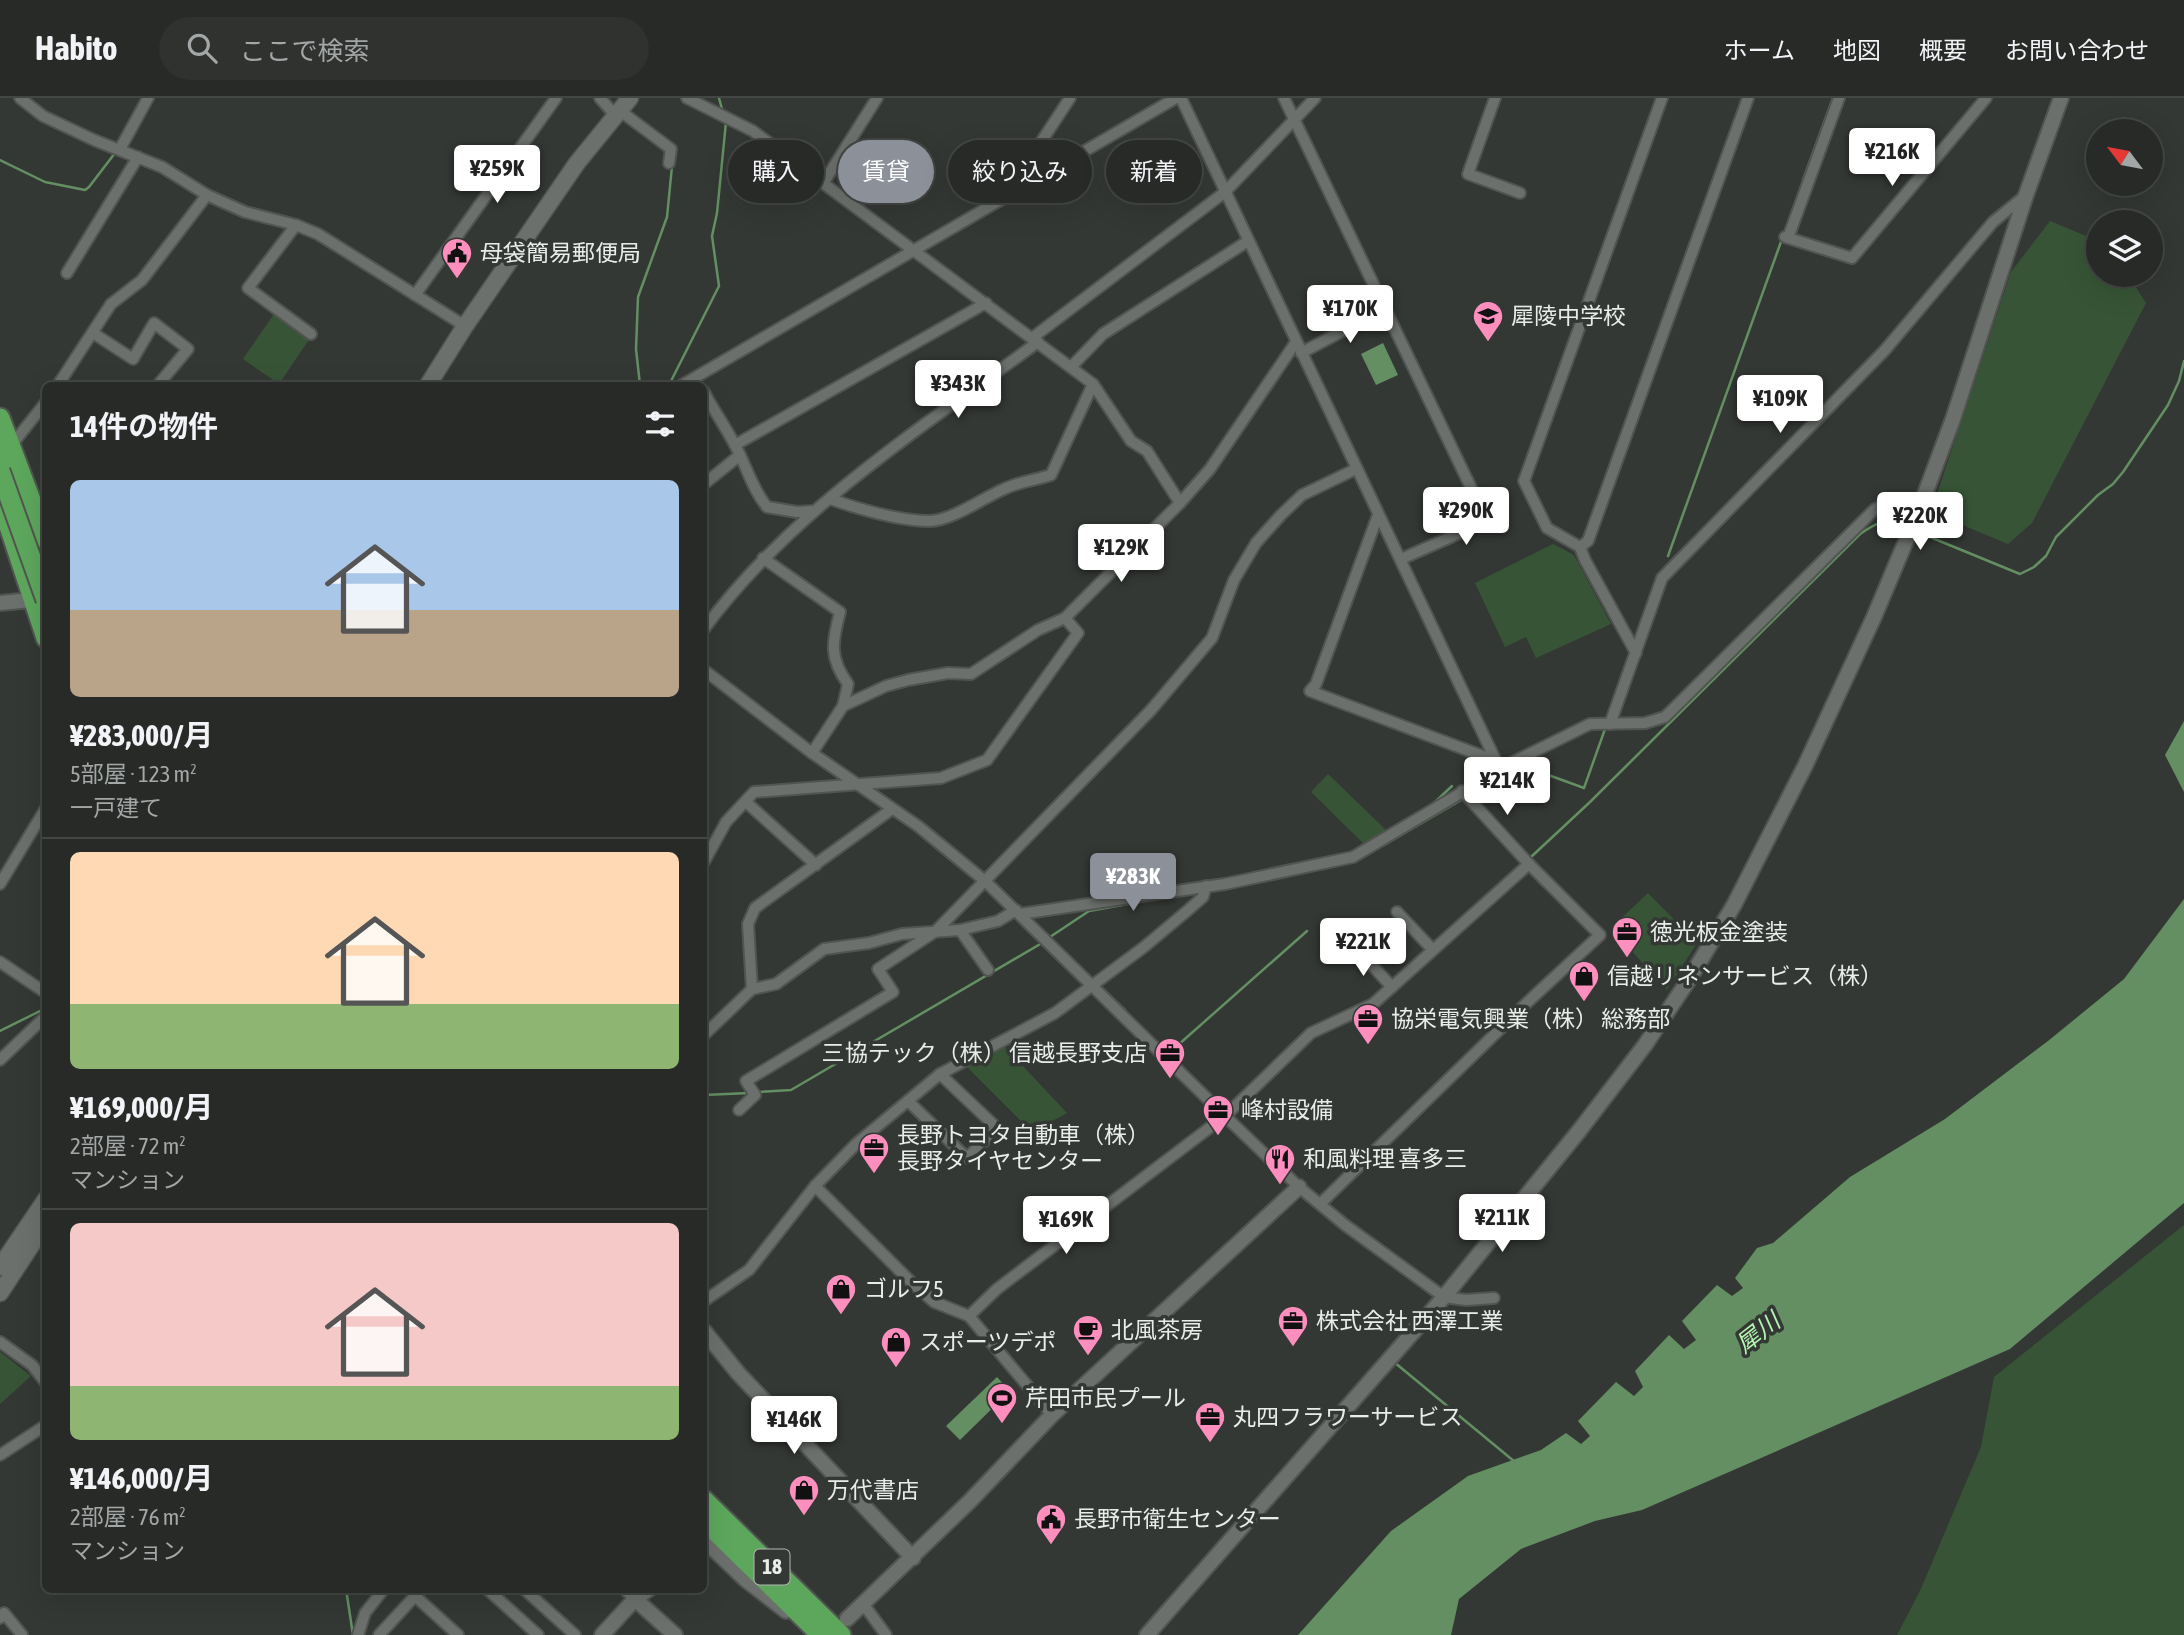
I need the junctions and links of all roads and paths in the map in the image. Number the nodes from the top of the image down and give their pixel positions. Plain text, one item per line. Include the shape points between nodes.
1 (20, 98) edge
2 (148, 98) edge
3 (556, 98) edge
4 (600, 98) edge
5 (630, 98) edge
6 (687, 98) edge
7 (877, 98) edge
8 (1070, 98) edge
9 (1178, 98) edge
10 (1284, 98) edge
11 (1315, 98) edge
12 (1495, 98) edge
13 (1662, 98) edge
14 (1748, 98) edge
15 (1839, 98) edge
16 (1986, 98) edge
17 (2061, 98) edge
18 (617, 113) junction
19 (1294, 120) junction
20 (766, 140) edge
21 (1043, 140) edge
22 (1092, 148) edge
23 (120, 149) junction
24 (138, 157) junction
25 (670, 158) dead end
26 (824, 182) joint
27 (1225, 192) junction
28 (1520, 193) dead end
29 (207, 195) junction
30 (2026, 195) junction
31 (999, 203) edge
32 (296, 225) junction
33 (1248, 241) junction
34 (916, 250) junction
35 (66, 273) dead end
36 (415, 295) junction
37 (986, 303) junction
38 (1384, 309) junction
39 (465, 326) junction
40 (93, 333) junction
41 (310, 334) dead end
42 (1035, 340) junction
43 (1298, 348) junction
44 (1071, 367) junction
45 (60, 382) edge
46 (160, 382) edge
47 (430, 382) edge
48 (698, 382) edge
49 (1093, 384) junction
50 (707, 397) edge
51 (42, 407) edge
52 (0, 418) edge
53 (5, 449) edge
54 (738, 450) junction
55 (1356, 469) junction
56 (0, 471) edge
57 (707, 481) edge
58 (0, 499) edge
59 (830, 499) junction
60 (1180, 503) junction
61 (813, 511) junction
62 (1918, 513) junction
63 (1378, 515) junction
64 (42, 531) edge
65 (1580, 547) junction
66 (764, 558) junction
67 (1401, 559) junction
68 (42, 595) edge
69 (0, 603) edge
70 (1065, 618) junction
71 (707, 625) edge
72 (1636, 653) junction
73 (707, 672) edge
74 (843, 706) junction
75 (1610, 724) junction
76 (812, 753) junction
77 (1495, 759) junction
78 (1509, 765) junction
79 (856, 784) junction
80 (1462, 791) junction
81 (747, 802) junction
82 (892, 809) junction
83 (42, 815) edge
84 (707, 857) edge
85 (816, 864) junction
86 (1529, 864) junction
87 (985, 881) junction
88 (0, 884) edge
89 (1206, 886) junction
90 (1018, 912) junction
91 (1400, 915) dead end
92 (960, 930) junction
93 (936, 931) junction
94 (1357, 948) dead end
95 (1433, 950) junction
96 (0, 962) edge
97 (988, 970) dead end
98 (1093, 985) junction
99 (1392, 986) junction
100 (752, 989) junction
101 (42, 990) edge
102 (42, 1020) edge
103 (707, 1032) edge
104 (0, 1060) edge
105 (940, 1074) junction
106 (908, 1101) junction
107 (739, 1110) dead end
108 (1225, 1116) junction
109 (815, 1186) junction
110 (1299, 1187) junction
111 (1320, 1204) junction
112 (42, 1205) edge
113 (42, 1229) edge
114 (0, 1267) edge
115 (0, 1293) edge
116 (1444, 1297) junction
117 (1494, 1298) dead end
118 (707, 1299) edge
119 (969, 1316) junction
120 (707, 1335) edge
121 (0, 1342) edge
122 (42, 1377) edge
123 (1052, 1415) junction
124 (42, 1428) edge
125 (0, 1455) edge
126 (707, 1503) edge
127 (707, 1523) edge
128 (707, 1545) edge
129 (913, 1558) junction
130 (381, 1593) edge
131 (417, 1593) edge
132 (419, 1593) edge
133 (492, 1593) edge
134 (528, 1593) edge
135 (636, 1594) edge
136 (864, 1605) junction
137 (0, 1618) edge
138 (806, 1620) junction
139 (844, 1627) edge
140 (22, 1635) edge
141 (358, 1635) edge
142 (379, 1635) edge
143 (458, 1635) edge
144 (538, 1635) edge
145 (575, 1635) edge
146 (602, 1635) edge
147 (675, 1635) edge
148 (821, 1635) edge
149 (887, 1635) edge
150 (1147, 1635) edge

1 - 23 street via 43,116
2 - 23 street
3 - 36 street
4 - 18 street
5 - 18 main road
6 - 20 street
7 - 26 street
8 - 21 street
9 - 22 street
9 - 27 street
10 - 19 street
11 - 19 street
12 - 28 street via 1468,174
13 - 65 street via 1524,481 1547,528
14 - 65 street via 1588,541
15 - 16 street via 1787,237 1852,258
17 - 30 street
18 - 25 street via 663,141 671,149
18 - 39 main road via 577,163
19 - 27 street
19 - 38 street
23 - 24 street
24 - 29 street
24 - 35 street
26 - 34 street
27 - 33 street
27 - 42 street
29 - 32 street via 245,212
29 - 40 street via 149,272 111,304
30 - 62 street
30 - 72 street via 1993,222 1885,349 1662,578
31 - 34 street
32 - 36 street
32 - 41 street via 248,288
33 - 43 street
33 - 44 street via 1103,334
34 - 37 street
34 - 48 street
36 - 39 street
37 - 42 street
37 - 54 street
38 - 43 street
38 - 67 street via 1487,521
39 - 47 main road
40 - 45 street
40 - 46 street via 133,359 154,323 188,349
42 - 44 street
42 - 59 street
43 - 55 street
43 - 60 street
44 - 49 street
49 - 59 street via 1051,475 1007,487 932,521
49 - 60 street via 1131,441 1147,451
50 - 54 street
51 - 53 street
52 - 53 highway
53 - 64 highway
53 - 68 highway
54 - 57 street
54 - 61 street via 767,507
55 - 63 street
55 - 87 street via 1302,495 1281,515 1256,543 1234,580 1212,638 1151,710
56 - 68 highway, bridge
58 - 68 highway
59 - 61 street
60 - 70 street
61 - 66 street
62 - 75 street via 1891,501 1875,509 1668,720
62 - 116 street via 1805,766 1734,905 1645,1045
63 - 67 street
63 - 77 street via 1310,691
65 - 72 street
66 - 71 street
66 - 74 street via 840,612 833,636 836,669 848,684
67 - 77 street
68 - 69 street
70 - 74 street via 1038,630 971,674 908,680
70 - 79 street via 1078,633 988,760 942,778
72 - 75 street
73 - 76 street
74 - 76 street
75 - 78 street via 1590,724
76 - 79 street
77 - 78 street
78 - 80 street
79 - 81 street via 754,792
79 - 82 street
80 - 86 street
80 - 89 street via 1353,857
81 - 84 street via 726,822
81 - 85 street
82 - 85 street
82 - 87 street
83 - 88 street
85 - 100 street via 750,915
86 - 95 street
86 - 111 street via 1600,935
87 - 90 street
87 - 93 street
89 - 90 street
89 - 98 street via 1203,897
90 - 92 street via 998,922
90 - 98 street
91 - 95 street
92 - 93 street
92 - 97 street
93 - 100 street via 824,949 776,984
93 - 107 street via 878,969 893,992 746,1081 754,1092
94 - 99 street
95 - 99 street
96 - 101 street
98 - 105 street via 1055,1013
98 - 108 street
99 - 108 street via 1373,1004 1311,1033
100 - 103 street
102 - 104 street
105 - 106 street
105 - 106 street via 997,1128 967,1158
106 - 109 street
108 - 110 street
108 - 119 street via 996,1289
109 - 118 street via 749,1270
109 - 119 street via 911,1283 934,1302
110 - 111 street
110 - 123 street
111 - 116 street
112 - 114 main road
113 - 115 main road
116 - 117 street
116 - 150 street
119 - 123 street
120 - 129 street
121 - 122 street
123 - 129 street
124 - 125 street
126 - 139 highway, 18
127 - 138 highway, 18
128 - 138 street via 796,1619
129 - 136 street
130 - 141 street via 365,1613
131 - 142 street
132 - 143 street
133 - 144 street
134 - 145 street
135 - 146 street
135 - 147 street
136 - 139 street
136 - 149 street
137 - 140 street via 4,1613
138 - 148 highway, 18

